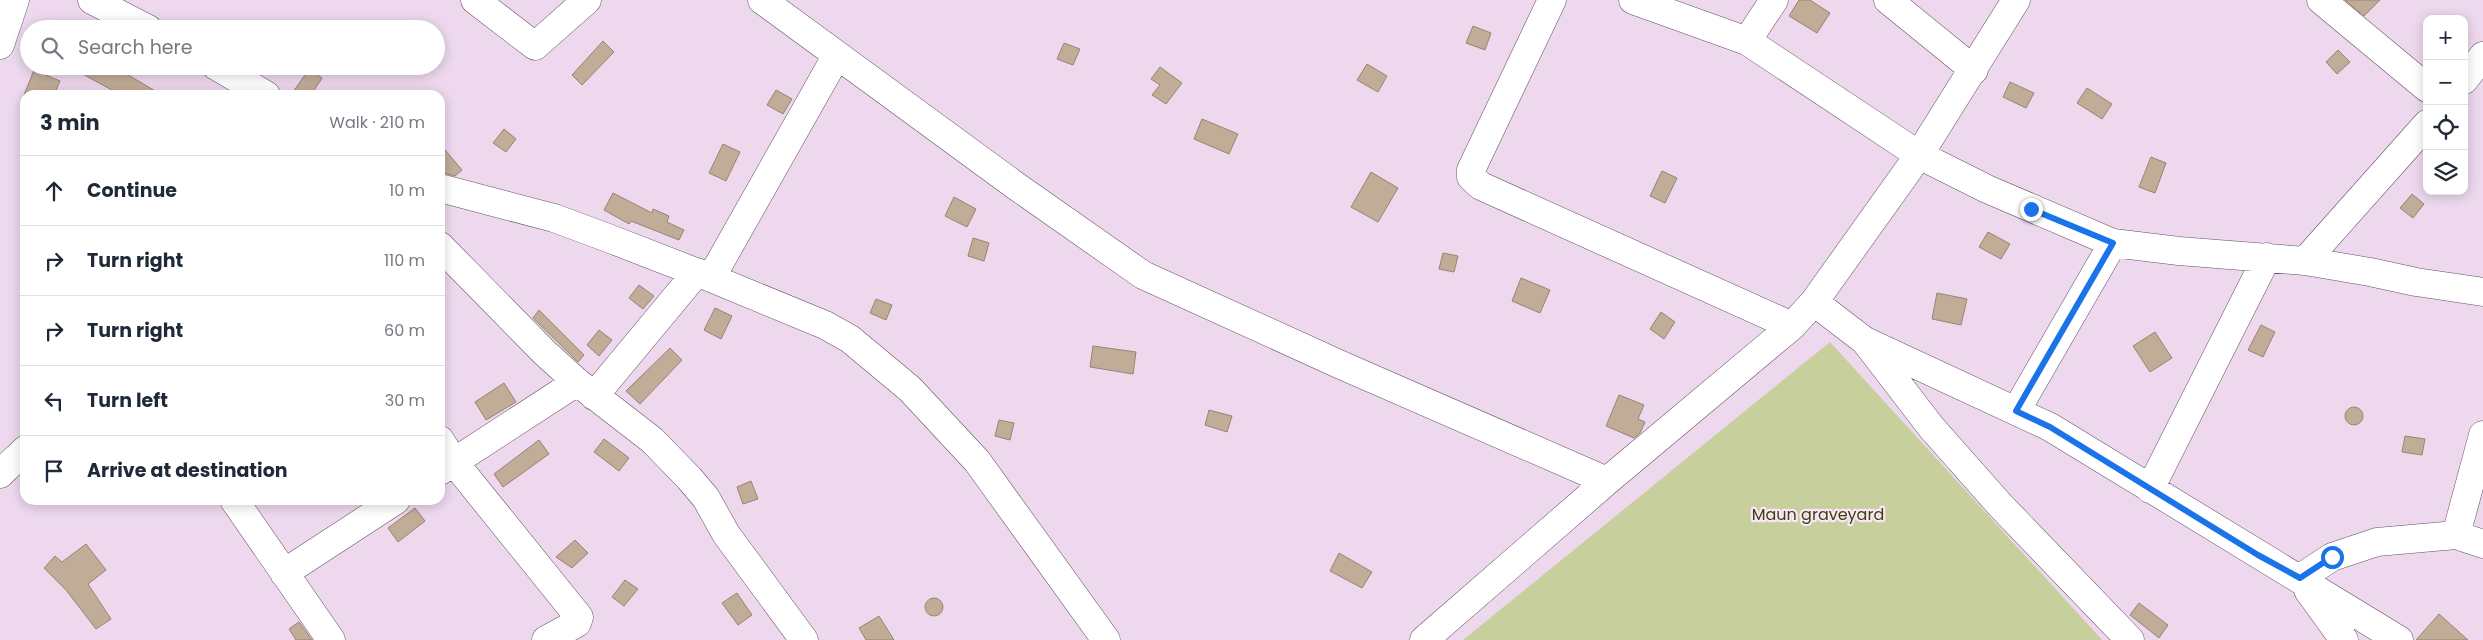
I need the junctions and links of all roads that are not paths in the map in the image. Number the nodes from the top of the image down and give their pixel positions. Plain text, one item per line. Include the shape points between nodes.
1 (15, 0) edge
2 (92, 0) edge
3 (475, 0) edge
4 (588, 0) edge
5 (762, 0) edge
6 (1552, 0) edge
7 (1634, 0) edge
8 (1774, 0) edge
9 (1888, 0) edge
10 (2016, 0) edge
11 (2321, 0) edge
12 (131, 20) edge
13 (1747, 41) junction
14 (0, 46) edge
15 (837, 56) junction
16 (2483, 56) edge
17 (1974, 70) junction
18 (232, 75) edge
19 (2468, 75) edge
20 (2423, 85) edge
21 (257, 90) edge
22 (2423, 128) edge
23 (1919, 155) junction
24 (445, 189) edge
25 (2113, 243) junction
26 (445, 251) edge
27 (2267, 258) junction
28 (2305, 261) junction
29 (704, 275) junction
30 (2483, 292) edge
31 (1814, 302) junction
32 (1792, 326) junction
33 (1865, 341) junction
34 (586, 389) junction
35 (2016, 411) junction
36 (2483, 435) edge
37 (20, 455) edge
38 (445, 458) edge
39 (0, 474) edge
40 (1607, 481) junction
41 (2150, 489) junction
42 (237, 505) edge
43 (388, 505) edge
44 (2456, 535) junction
45 (2483, 544) edge
46 (284, 572) junction
47 (2300, 578) junction
48 (331, 640) edge
49 (546, 640) edge
50 (804, 640) edge
51 (1106, 640) edge
52 (1424, 640) edge
53 (2130, 640) edge
54 (2344, 640) edge
55 (2399, 640) edge

1 - 14 street
2 - 12 street
3 - 4 street via 535,46
5 - 15 street
6 - 32 street via 1471,170 1471,178 1481,186
7 - 13 street
8 - 13 street
9 - 17 street
10 - 17 street
11 - 20 street
13 - 23 street
15 - 29 street
15 - 40 street via 1143,275
16 - 19 street
17 - 23 street
18 - 21 street
22 - 28 street
23 - 25 street via 1987,189
23 - 31 street
24 - 29 street via 554,218
25 - 27 street
25 - 35 street
26 - 34 street
27 - 28 street
27 - 41 street
28 - 30 street
29 - 34 street
29 - 51 street via 825,325 850,339 910,389 977,461
31 - 32 street
31 - 33 street
32 - 40 street
33 - 35 street
33 - 53 street via 1931,428
34 - 38 street
34 - 50 street via 652,440 689,478
35 - 41 street via 2050,427
36 - 44 street
37 - 39 street
38 - 49 street via 578,617 577,623
40 - 52 street
41 - 47 street
42 - 46 street
43 - 46 street
44 - 45 street
44 - 47 street via 2377,542 2332,557
46 - 48 street
47 - 54 street
47 - 55 street

